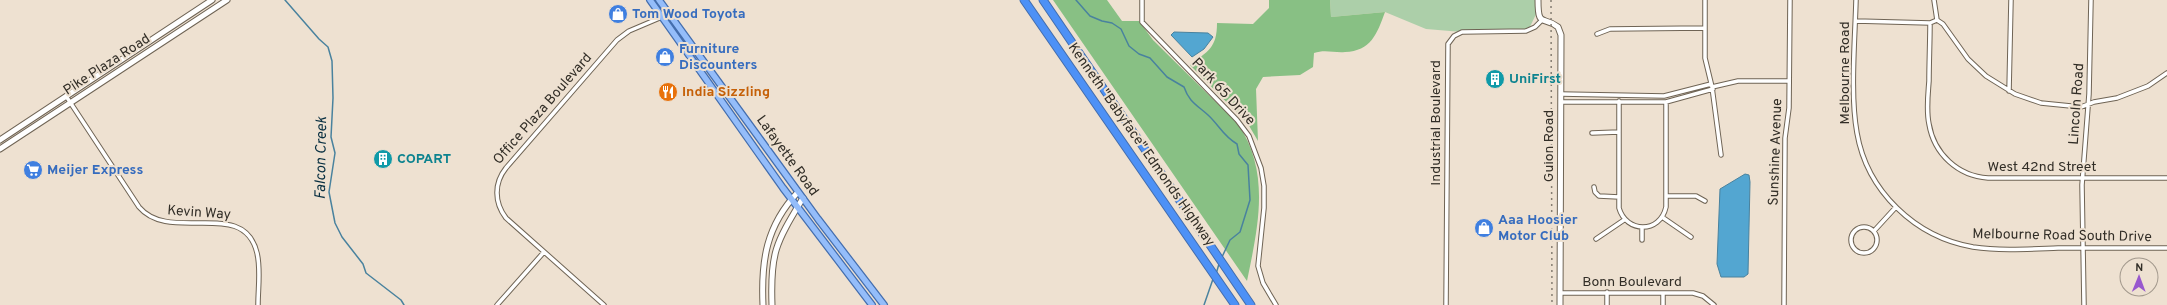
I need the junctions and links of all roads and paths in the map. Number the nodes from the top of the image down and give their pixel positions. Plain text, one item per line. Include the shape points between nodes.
1 (212, 0) edge
2 (227, 0) edge
3 (650, 0) edge
4 (659, 0) edge
5 (1024, 0) edge
6 (1042, 0) edge
7 (1142, 0) edge
8 (1538, 0) edge
9 (1706, 0) edge
10 (1790, 0) edge
11 (1856, 0) edge
12 (1934, 0) edge
13 (2011, 0) edge
14 (2091, 0) edge
15 (669, 14) junction
16 (662, 17) junction
17 (1542, 20) junction
18 (1937, 20) junction
19 (1856, 21) junction
20 (1930, 23) junction
21 (1705, 28) junction
22 (1597, 34) dead end
23 (2167, 73) edge
24 (1790, 81) junction
25 (1712, 86) junction
26 (2009, 91) junction
27 (1561, 94) junction
28 (66, 96) junction
29 (1619, 101) junction
30 (1561, 102) junction
31 (1666, 102) junction
32 (70, 103) junction
33 (2088, 104) junction
34 (1619, 132) junction
35 (1592, 134) dead end
36 (0, 140) edge
37 (0, 149) edge
38 (1721, 155) dead end
39 (2082, 178) junction
40 (2167, 178) edge
41 (1594, 187) dead end
42 (798, 192) junction
43 (1667, 196) junction
44 (1618, 197) junction
45 (803, 198) junction
46 (792, 199) junction
47 (1705, 201) dead end
48 (797, 207) junction
49 (1896, 207) junction
50 (1662, 217) junction
51 (1624, 220) junction
52 (1642, 228) junction
53 (1874, 231) junction
54 (1691, 237) dead end
55 (1596, 239) dead end
56 (1642, 240) dead end
57 (2083, 248) junction
58 (2167, 248) edge
59 (544, 252) junction
60 (1607, 292) junction
61 (1560, 293) junction
62 (1663, 293) junction
63 (258, 305) edge
64 (497, 305) edge
65 (604, 305) edge
66 (763, 305) edge
67 (772, 305) edge
68 (872, 305) edge
69 (884, 305) edge
70 (1235, 305) edge
71 (1250, 305) edge
72 (1276, 305) edge
73 (1446, 305) edge
74 (1560, 305) edge
75 (1607, 305) edge
76 (1663, 305) edge
77 (1714, 305) edge
78 (1784, 305) edge
79 (2084, 305) edge

1 - 28 main road, Pike Plaza Road
2 - 32 main road, Pike Plaza Road
3 - 16 main road, Lafayette Road
4 - 15 main road, Lafayette Road
5 - 70 highway, Kenneth "Babyface" Edmonds Highway
6 - 71 highway, Kenneth "Babyface" Edmonds Highway
7 - 72 street, Park 65 Drive via 1142,22 1237,120 1252,144 1261,168 1265,194 1258,266 1263,283
8 - 17 main road via 1538,14
9 - 21 street
10 - 24 street, Sunshine Avenue
11 - 19 street, Melbourne Road
12 - 18 street
13 - 26 street
14 - 33 street, Lincoln Road
15 - 16 street, Office Plaza Boulevard
15 - 42 main road, Lafayette Road
16 - 46 main road, Lafayette Road
16 - 59 street, Office Plaza Boulevard via 629,31 617,40 501,176 497,193 502,213
17 - 27 main road, Guion Road via 1556,25 1561,33
17 - 73 street, Industrial Boulevard via 1526,31 1462,32 1452,37 1448,44
18 - 20 street
18 - 26 street via 1943,24 1974,65 1990,80
19 - 20 street
19 - 49 street, Melbourne Road via 1854,109 1858,137 1871,173
20 - 39 street, West 42nd Street via 1928,122 1935,143 1945,158 1964,172 1981,178
21 - 22 street via 1610,29
21 - 25 street via 1705,58
23 - 33 street via 2136,92
24 - 25 street via 1738,81
24 - 78 street, Sunshine Avenue via 1785,138
25 - 27 street via 1664,96
25 - 31 street
25 - 38 street
26 - 33 street via 2056,106
27 - 30 main road, Guion Road
28 - 32 street, Kevin Way
28 - 36 main road, Pike Plaza Road
29 - 30 street
29 - 31 street
29 - 34 street
30 - 61 main road, Guion Road
31 - 43 street
32 - 37 main road, Pike Plaza Road
32 - 63 street, Kevin Way via 138,205 148,215 166,223 231,224 249,236 258,256
33 - 39 street, Lincoln Road
34 - 35 street
34 - 44 street
39 - 40 street, West 42nd Street
39 - 57 street, Lincoln Road
41 - 44 street via 1594,192 1599,196
42 - 45 main road, Lafayette Road
42 - 46 main road
43 - 47 street via 1696,196
43 - 50 street via 1666,209
44 - 51 street
45 - 48 main road
45 - 69 main road, Lafayette Road
46 - 48 main road, Lafayette Road
46 - 66 main road via 774,227 766,248 762,273
48 - 67 main road via 775,248 771,272
48 - 68 main road, Lafayette Road
49 - 53 street
49 - 57 street, Melbourne Road South Drive via 1933,234 1966,245 1997,249
50 - 52 street via 1653,226
50 - 54 street
51 - 52 street
51 - 55 street
52 - 56 street
53 - 53 street via 1864,226 1856,229 1851,238 1853,248 1862,253 1872,250 1878,241
57 - 58 street, Melbourne Road South Drive
57 - 79 street, Lincoln Road
59 - 64 street
59 - 65 street, Office Plaza Boulevard
60 - 61 street, Bonn Boulevard
60 - 62 street, Bonn Boulevard
60 - 75 street
61 - 74 main road, Guion Road
62 - 76 street
62 - 77 street, Bonn Boulevard via 1693,293

